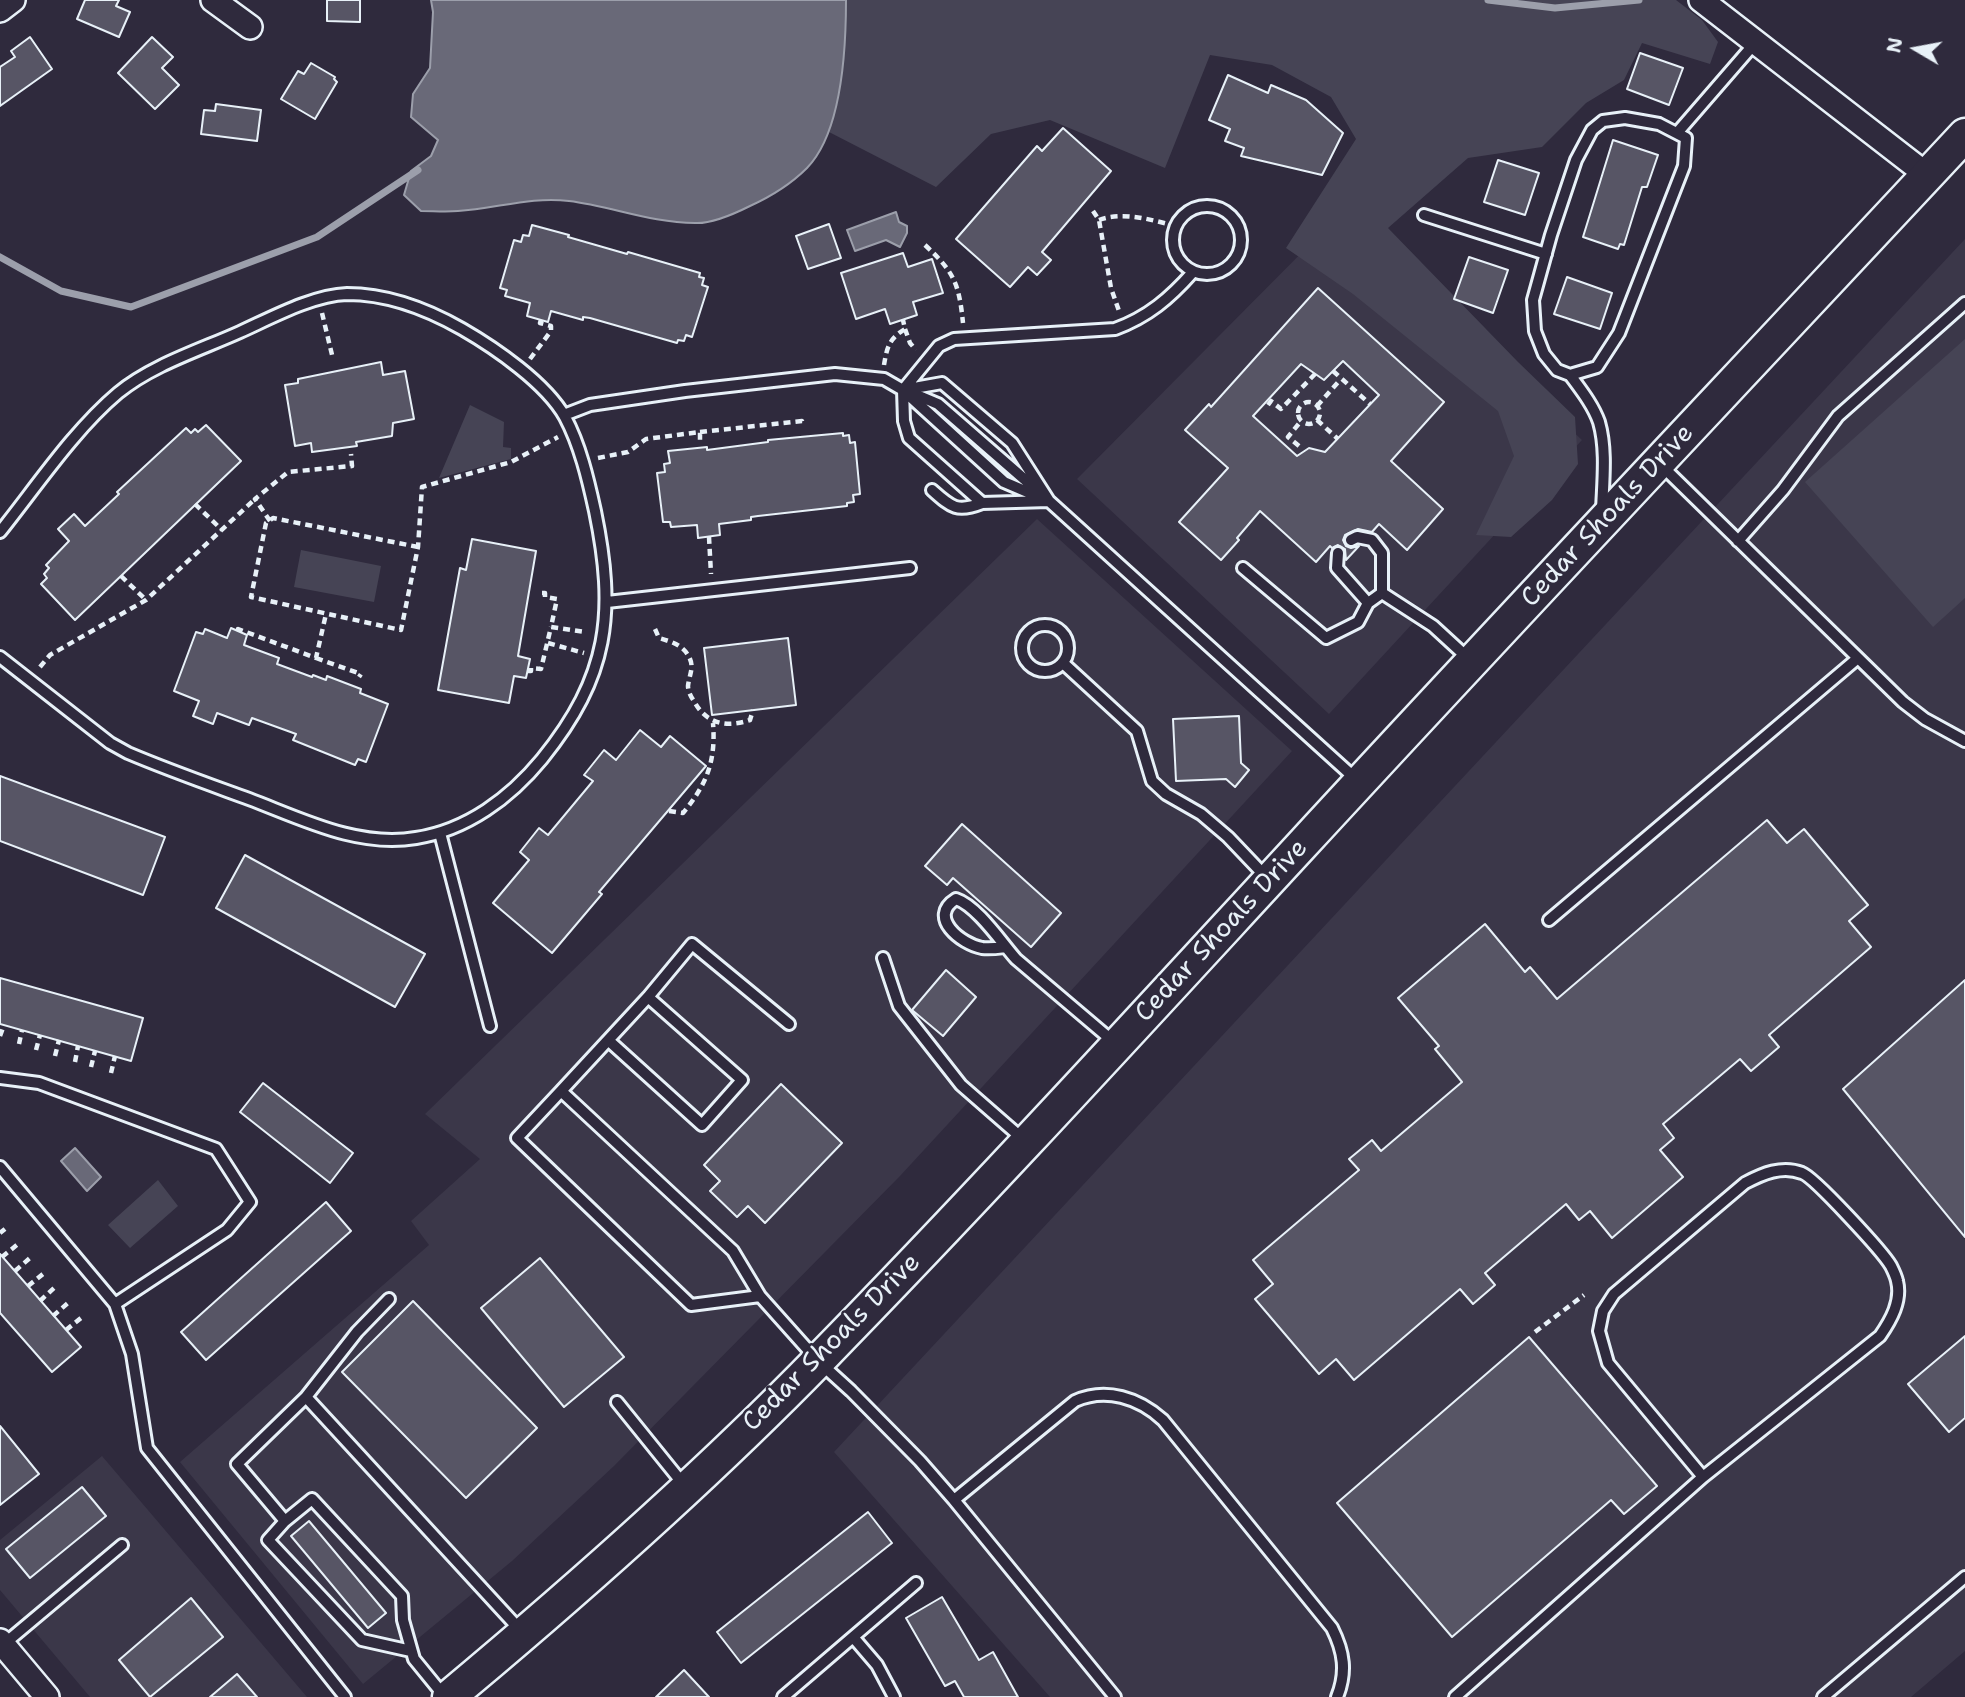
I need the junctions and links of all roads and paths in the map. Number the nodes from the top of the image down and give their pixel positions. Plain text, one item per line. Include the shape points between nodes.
1 (13, 0) edge
2 (213, 0) edge
3 (1701, 0) edge
4 (0, 10) edge
5 (250, 27) dead end
6 (1755, 43) junction
7 (1677, 133) junction
8 (1965, 135) edge
9 (1927, 175) junction
10 (1093, 211) dead end
11 (1424, 215) dead end
12 (1098, 220) junction
13 (1176, 226) junction
14 (925, 245) dead end
15 (1546, 254) junction
16 (1193, 272) junction
17 (961, 303) dead end
18 (1965, 303) edge
19 (541, 320) dead end
20 (903, 320) dead end
21 (1124, 326) junction
22 (326, 331) dead end
23 (888, 345) dead end
24 (333, 359) dead end
25 (521, 370) junction
26 (1333, 371) dead end
27 (1315, 374) dead end
28 (1570, 375) junction
29 (1341, 379) junction
30 (903, 390) junction
31 (1293, 397) junction
32 (1370, 404) dead end
33 (1268, 405) dead end
34 (1301, 405) junction
35 (1317, 406) junction
36 (564, 415) junction
37 (1317, 420) junction
38 (1301, 421) junction
39 (803, 424) dead end
40 (700, 432) junction
41 (554, 439) dead end
42 (1338, 439) dead end
43 (700, 440) dead end
44 (1298, 446) dead end
45 (351, 454) dead end
46 (608, 455) dead end
47 (1658, 461) junction
48 (932, 491) dead end
49 (255, 499) junction
50 (1049, 501) junction
51 (982, 503) junction
52 (195, 504) dead end
53 (270, 520) junction
54 (1602, 520) junction
55 (222, 530) junction
56 (0, 531) edge
57 (709, 537) dead end
58 (1351, 540) dead end
59 (1738, 541) junction
60 (418, 547) junction
61 (1338, 554) dead end
62 (710, 557) dead end
63 (911, 568) dead end
64 (1243, 568) dead end
65 (121, 576) dead end
66 (542, 593) dead end
67 (1382, 593) junction
68 (146, 600) junction
69 (607, 602) junction
70 (1368, 603) junction
71 (326, 614) junction
72 (551, 628) junction
73 (655, 629) dead end
74 (238, 631) dead end
75 (572, 631) dead end
76 (548, 643) junction
77 (599, 656) junction
78 (0, 657) edge
79 (316, 658) junction
80 (1858, 658) junction
81 (1472, 662) junction
82 (1063, 663) junction
83 (527, 670) dead end
84 (359, 677) dead end
85 (30, 680) junction
86 (753, 710) dead end
87 (713, 722) junction
88 (1965, 740) edge
89 (1360, 782) junction
90 (669, 811) dead end
91 (440, 833) junction
92 (1269, 880) junction
93 (1549, 920) dead end
94 (1005, 947) junction
95 (883, 958) dead end
96 (648, 997) junction
97 (789, 1024) dead end
98 (4, 1025) dead end
99 (489, 1026) dead end
100 (22, 1030) dead end
101 (40, 1035) dead end
102 (0, 1036) edge
103 (59, 1040) dead end
104 (608, 1040) junction
105 (19, 1044) dead end
106 (1117, 1045) junction
107 (78, 1046) dead end
108 (36, 1050) dead end
109 (96, 1051) dead end
110 (55, 1056) dead end
111 (115, 1056) dead end
112 (75, 1062) dead end
113 (91, 1067) dead end
114 (111, 1073) dead end
115 (0, 1078) edge
116 (561, 1091) junction
117 (1027, 1141) junction
118 (0, 1167) edge
119 (5, 1229) dead end
120 (0, 1233) edge
121 (18, 1244) dead end
122 (2, 1257) dead end
123 (30, 1258) dead end
124 (15, 1271) dead end
125 (43, 1273) dead end
126 (28, 1286) dead end
127 (55, 1287) dead end
128 (761, 1296) junction
129 (1584, 1296) dead end
130 (389, 1299) dead end
131 (40, 1301) dead end
132 (68, 1303) dead end
133 (115, 1304) junction
134 (53, 1316) dead end
135 (81, 1318) dead end
136 (66, 1330) dead end
137 (1535, 1332) dead end
138 (818, 1361) junction
139 (306, 1397) junction
140 (617, 1402) dead end
141 (1703, 1477) junction
142 (686, 1488) junction
143 (954, 1500) junction
144 (285, 1521) junction
145 (122, 1545) dead end
146 (1965, 1577) edge
147 (916, 1583) dead end
148 (524, 1634) junction
149 (853, 1637) junction
150 (1, 1643) edge
151 (411, 1651) junction
152 (47, 1697) edge
153 (345, 1697) edge
154 (447, 1697) edge
155 (783, 1697) edge
156 (894, 1697) edge
157 (1115, 1697) edge
158 (1337, 1697) edge
159 (1456, 1697) edge
160 (1823, 1697) edge

1 - 4 street
2 - 5 street
3 - 6 street
6 - 7 lane
6 - 9 street
7 - 15 lane via 1625,118 1603,121 1592,130 1576,160
7 - 28 lane via 1686,138 1684,166 1619,333 1597,367
8 - 9 street, Cedar Shoals Drive
9 - 47 street, Cedar Shoals Drive
10 - 12 path
11 - 15 lane
12 - 13 path via 1139,217
12 - 21 path via 1111,288
13 - 16 lane via 1172,242 1177,258
13 - 16 lane via 1188,212 1206,206 1224,211 1238,224 1240,250 1229,267 1212,274
14 - 17 path via 955,279
15 - 28 lane via 1533,300 1535,331 1544,354 1557,370
16 - 21 lane via 1159,306
18 - 59 lane via 1838,416
19 - 25 path via 551,331
20 - 23 path via 905,329
21 - 30 lane via 954,340 939,346
22 - 24 path
25 - 36 lane
25 - 56 lane via 489,344 439,316 389,298 344,294 303,305 151,372 122,390 96,412
26 - 29 path
27 - 31 path
28 - 54 lane via 1599,424 1604,466
29 - 32 path
29 - 35 path
30 - 36 lane via 884,379 835,374 604,402
30 - 50 lane via 1004,482
30 - 50 lane via 942,383 1012,443
30 - 51 lane via 909,438
31 - 33 path via 1281,409 1271,401
31 - 34 path
34 - 35 path
34 - 38 path
35 - 37 path
36 - 69 lane via 587,474 603,548
37 - 38 path
37 - 42 path
38 - 44 path via 1288,437
39 - 40 path
40 - 43 path
40 - 46 path via 646,439 628,452
41 - 60 path via 511,462 422,487
45 - 49 path via 352,466 288,472
47 - 54 street, Cedar Shoals Drive
47 - 59 lane
48 - 51 lane via 950,506 966,509
49 - 53 path
49 - 55 path
50 - 51 lane
50 - 89 lane
52 - 55 path
53 - 60 path
53 - 71 path via 251,597
54 - 81 street, Cedar Shoals Drive
55 - 68 path
57 - 62 path
58 - 67 lane via 1373,540 1382,553
59 - 80 lane
60 - 71 path via 401,630
61 - 70 lane via 1337,568
63 - 69 lane
64 - 70 lane via 1326,638 1357,622
65 - 68 path
66 - 72 path via 556,599
67 - 70 lane
67 - 81 lane via 1433,626
68 - 85 path via 50,655
69 - 77 lane
71 - 79 path
72 - 75 path
72 - 76 path
73 - 87 path via 659,638 683,648 691,670 688,688 698,709
74 - 79 path
76 - 77 path
76 - 83 path via 541,669
77 - 91 lane via 564,732 530,774 468,822
78 - 85 lane
79 - 84 path via 361,674
80 - 88 lane via 1925,719
80 - 93 lane
81 - 89 street, Cedar Shoals Drive
82 - 82 lane via 1068,644 1061,631 1047,624 1032,628 1022,648 1027,663 1047,671
82 - 92 lane via 1137,731 1152,781 1201,814
85 - 91 lane via 110,743 152,763 343,834 382,840
86 - 87 path via 750,720 741,723
87 - 90 path via 704,786 683,813
89 - 92 street, Cedar Shoals Drive
91 - 99 lane
92 - 106 street, Cedar Shoals Drive
94 - 94 lane via 966,902 956,899 950,903 944,917 948,928 981,948
94 - 106 lane
95 - 117 lane via 899,1006 961,1085
96 - 97 lane via 692,944
96 - 104 lane
96 - 104 lane via 742,1080 702,1125
98 - 102 path
100 - 105 path
101 - 108 path
103 - 110 path
104 - 116 lane
106 - 117 street, Cedar Shoals Drive
107 - 112 path
109 - 113 path
111 - 114 path
115 - 133 lane via 40,1083 216,1149 250,1202 227,1230
116 - 128 lane via 733,1251
116 - 128 lane via 517,1138 691,1305
117 - 138 street, Cedar Shoals Drive
118 - 133 lane
119 - 120 path
121 - 122 path
123 - 124 path
125 - 126 path
127 - 131 path
128 - 138 lane
129 - 137 path
130 - 139 lane
132 - 134 path
133 - 153 lane via 132,1354 147,1448
135 - 136 path
138 - 142 street, Cedar Shoals Drive
138 - 143 lane
139 - 144 lane via 237,1464
139 - 148 lane
140 - 142 lane
141 - 141 lane via 1880,1336 1897,1304 1898,1282 1891,1264 1819,1184 1802,1173 1782,1170 1745,1183 1614,1294 1603,1311 1599,1331 1608,1363
141 - 159 lane
142 - 148 street, Cedar Shoals Drive
143 - 157 lane
143 - 158 lane via 1075,1401 1109,1394 1150,1408 1332,1628 1344,1667
144 - 151 lane via 268,1540 362,1640
144 - 151 lane via 312,1499 402,1597
145 - 150 lane
146 - 160 lane
147 - 149 lane
148 - 154 street, Cedar Shoals Drive
149 - 155 lane
149 - 156 lane via 877,1665
150 - 152 street
151 - 154 lane

